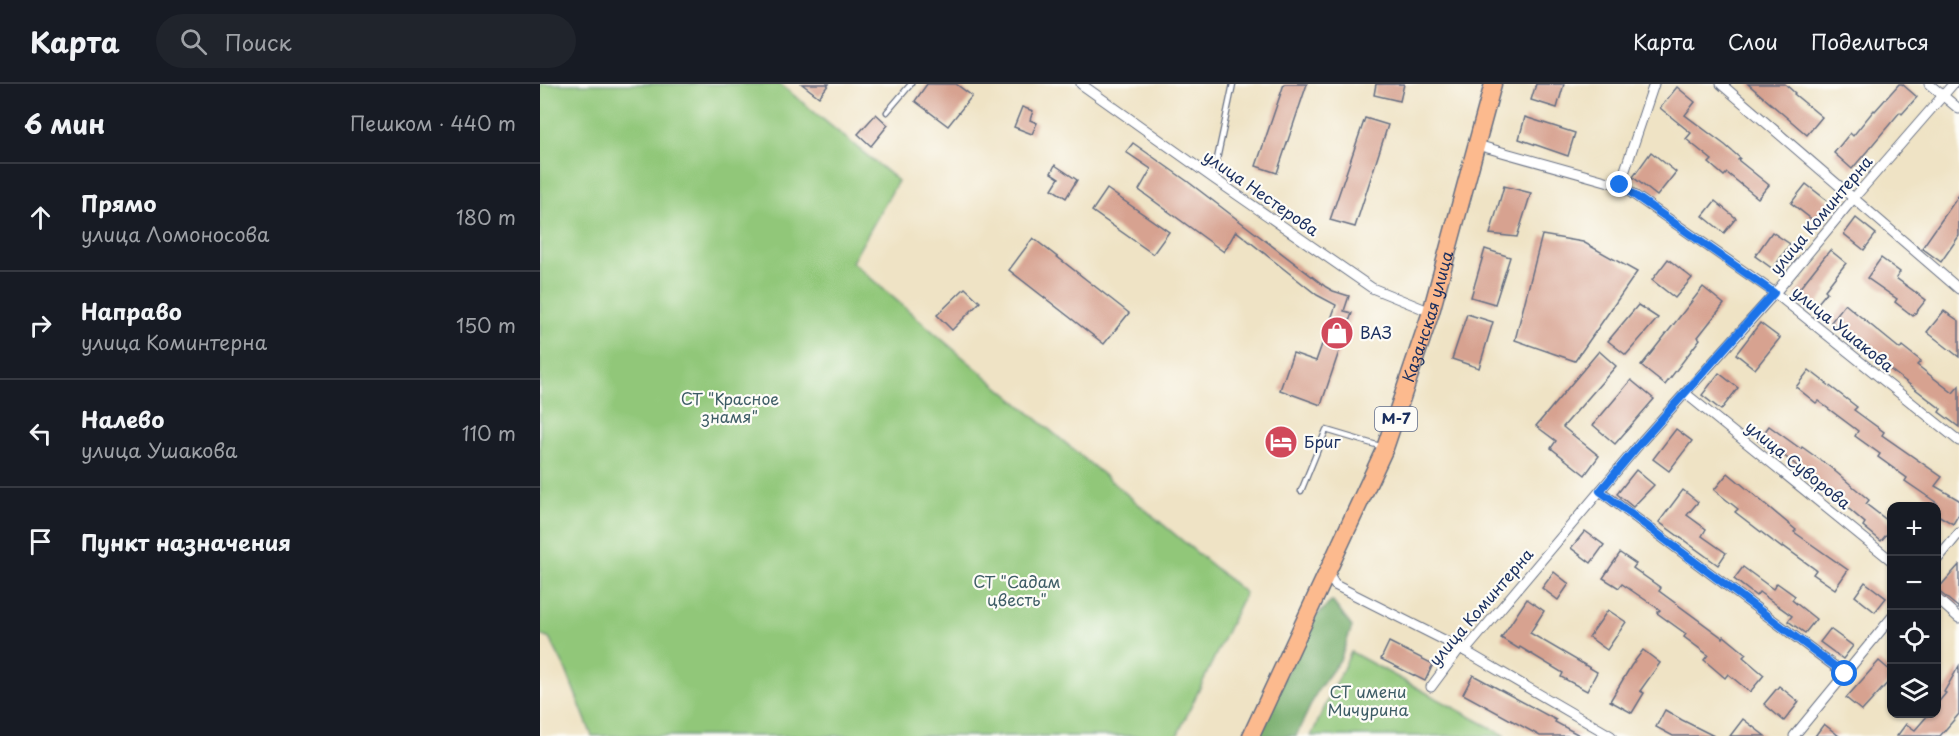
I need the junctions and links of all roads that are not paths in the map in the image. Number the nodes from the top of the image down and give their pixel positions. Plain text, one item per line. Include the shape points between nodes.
1 (911, 84) edge
2 (1082, 84) edge
3 (1233, 84) edge
4 (1493, 84) edge
5 (1654, 84) edge
6 (1721, 84) edge
7 (1929, 84) edge
8 (1953, 84) edge
9 (1943, 95) junction
10 (1959, 109) edge
11 (887, 112) dead end
12 (1477, 145) junction
13 (1213, 178) junction
14 (1620, 185) junction
15 (1853, 199) junction
16 (1959, 289) edge
17 (1774, 293) junction
18 (1431, 312) junction
19 (1685, 393) junction
20 (1959, 441) edge
21 (1385, 448) junction
22 (1300, 491) dead end
23 (1600, 491) junction
24 (1959, 533) edge
25 (1940, 556) edge
26 (1887, 557) edge
27 (1327, 572) junction
28 (1941, 602) edge
29 (1959, 618) edge
30 (1887, 623) edge
31 (1463, 650) junction
32 (1845, 674) junction
33 (1431, 687) dead end
34 (1251, 736) edge
35 (1611, 736) edge
36 (1794, 736) edge

1 - 11 lane
2 - 13 street, улица Нестерова
3 - 13 lane
4 - 12 highway, Казанская улица / М-7
5 - 14 street
6 - 15 street
7 - 9 street
8 - 9 street, улица Коминтерна
9 - 10 street
9 - 15 street, улица Коминтерна
12 - 14 street, улица Ушакова
12 - 18 highway, Казанская улица / М-7
13 - 18 street, улица Нестерова via 1372,288
14 - 17 street, улица Ушакова
15 - 16 street
15 - 17 street, улица Коминтерна
17 - 19 street, улица Коминтерна
17 - 20 street, улица Ушакова
18 - 21 highway, Казанская улица / М-7
19 - 23 street, улица Коминтерна
19 - 26 street, улица Суворова
21 - 22 lane via 1326,430
21 - 27 highway, Казанская улица / М-7
23 - 31 street, улица Коминтерна
23 - 32 street
24 - 25 street
27 - 31 street via 1335,585
27 - 34 highway, Казанская улица / М-7
28 - 29 street
30 - 32 street
31 - 33 street, улица Коминтерна
31 - 35 street
32 - 36 street

